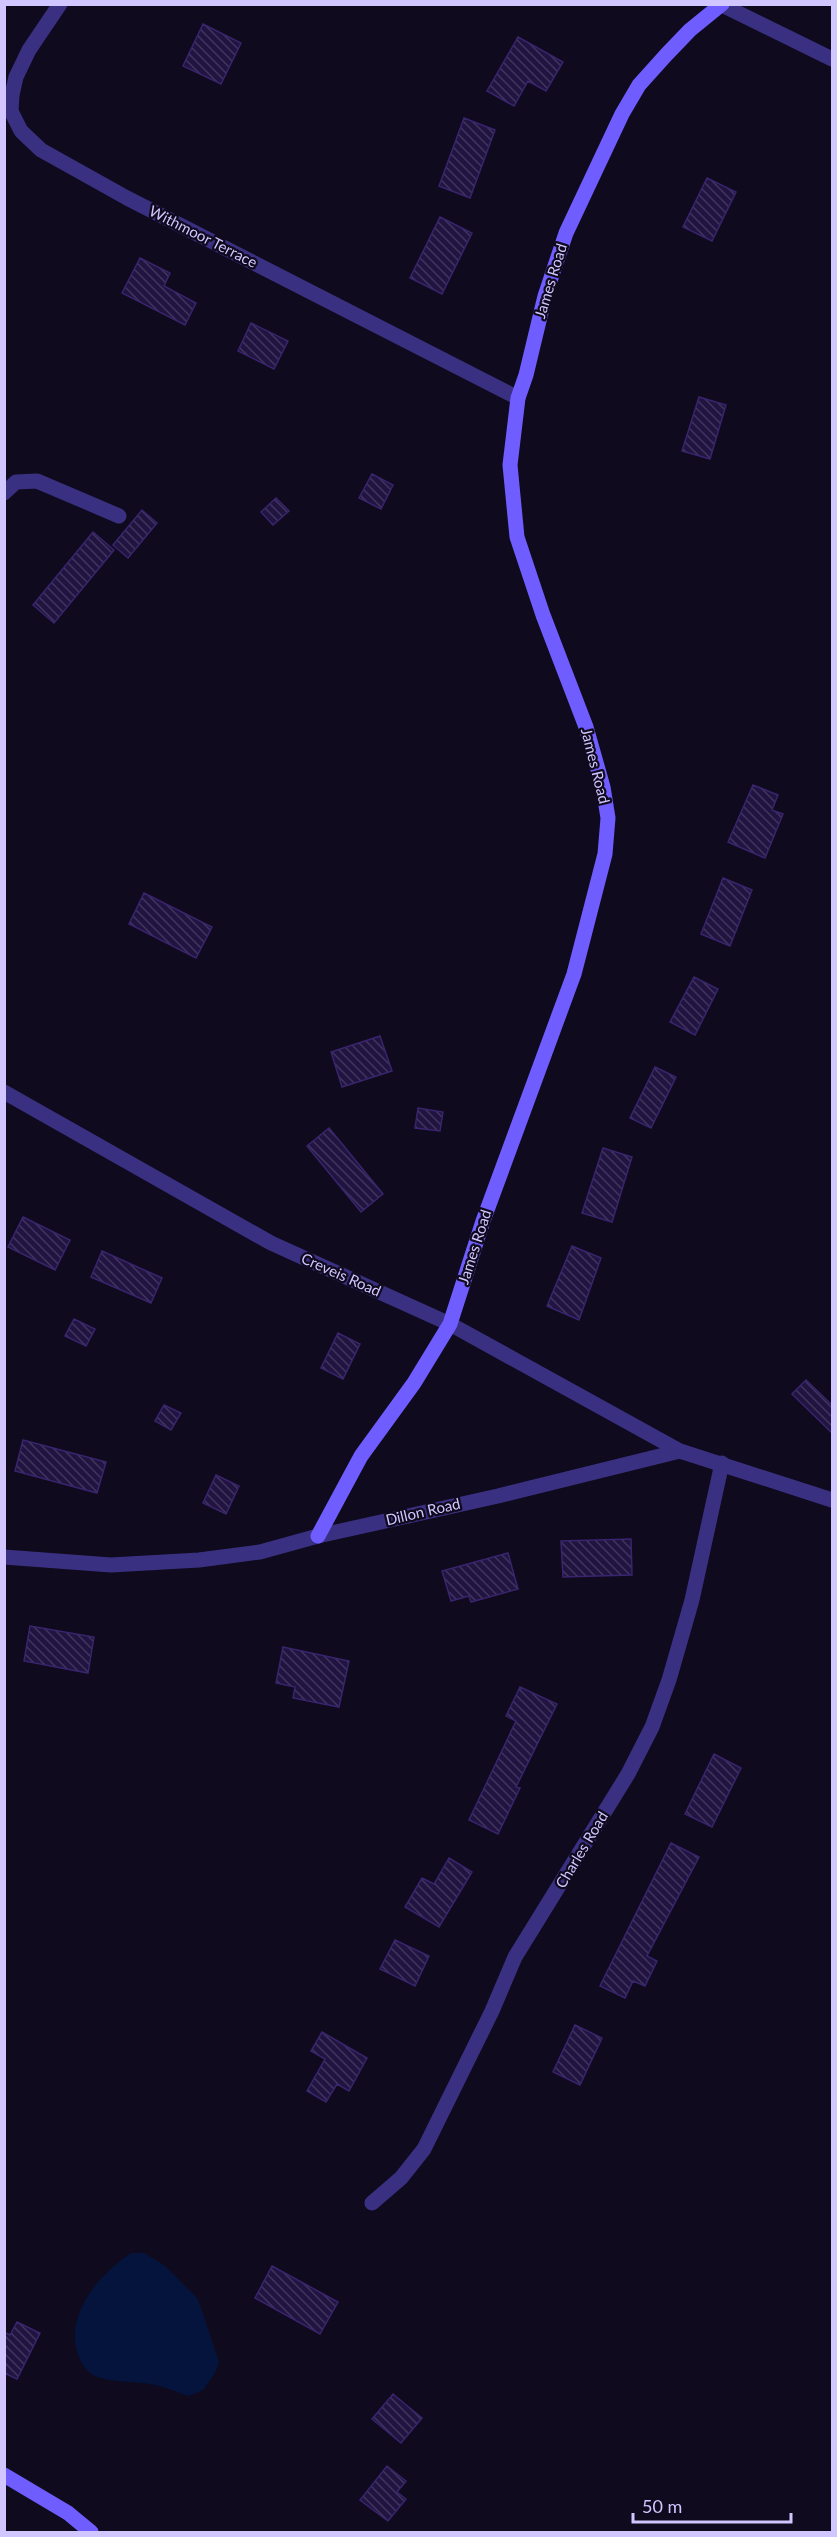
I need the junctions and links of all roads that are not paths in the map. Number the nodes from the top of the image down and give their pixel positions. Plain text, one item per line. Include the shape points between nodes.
1 (60, 4) edge
2 (722, 4) edge
3 (832, 59) edge
4 (518, 398) junction
5 (4, 493) edge
6 (118, 516) dead end
7 (4, 1092) edge
8 (450, 1324) junction
9 (680, 1451) junction
10 (722, 1463) junction
11 (832, 1500) edge
12 (318, 1536) junction
13 (4, 1557) edge
14 (372, 2203) dead end
15 (4, 2475) edge
16 (92, 2532) edge

1 - 4 street, Withmoor Terrace via 29,50 12,95 11,111 21,131 41,150
2 - 3 street
2 - 4 street, James Road via 666,55 639,85 622,114 566,233
4 - 8 street, James Road via 510,465 517,537 586,727 608,818 605,854 574,974 483,1221
5 - 6 street via 16,482 37,481
7 - 8 street, Creveis Road via 271,1243
8 - 9 street, Creveis Road
8 - 12 street, James Road via 414,1383 361,1456
9 - 10 street, Dillon Road
9 - 12 street, Dillon Road
10 - 11 street, Dillon Road
10 - 14 street, Charles Road via 692,1600 652,1727 622,1784 515,1957 424,2149 401,2178
12 - 13 street, Dillon Road via 260,1552 199,1560 111,1564
15 - 16 street

